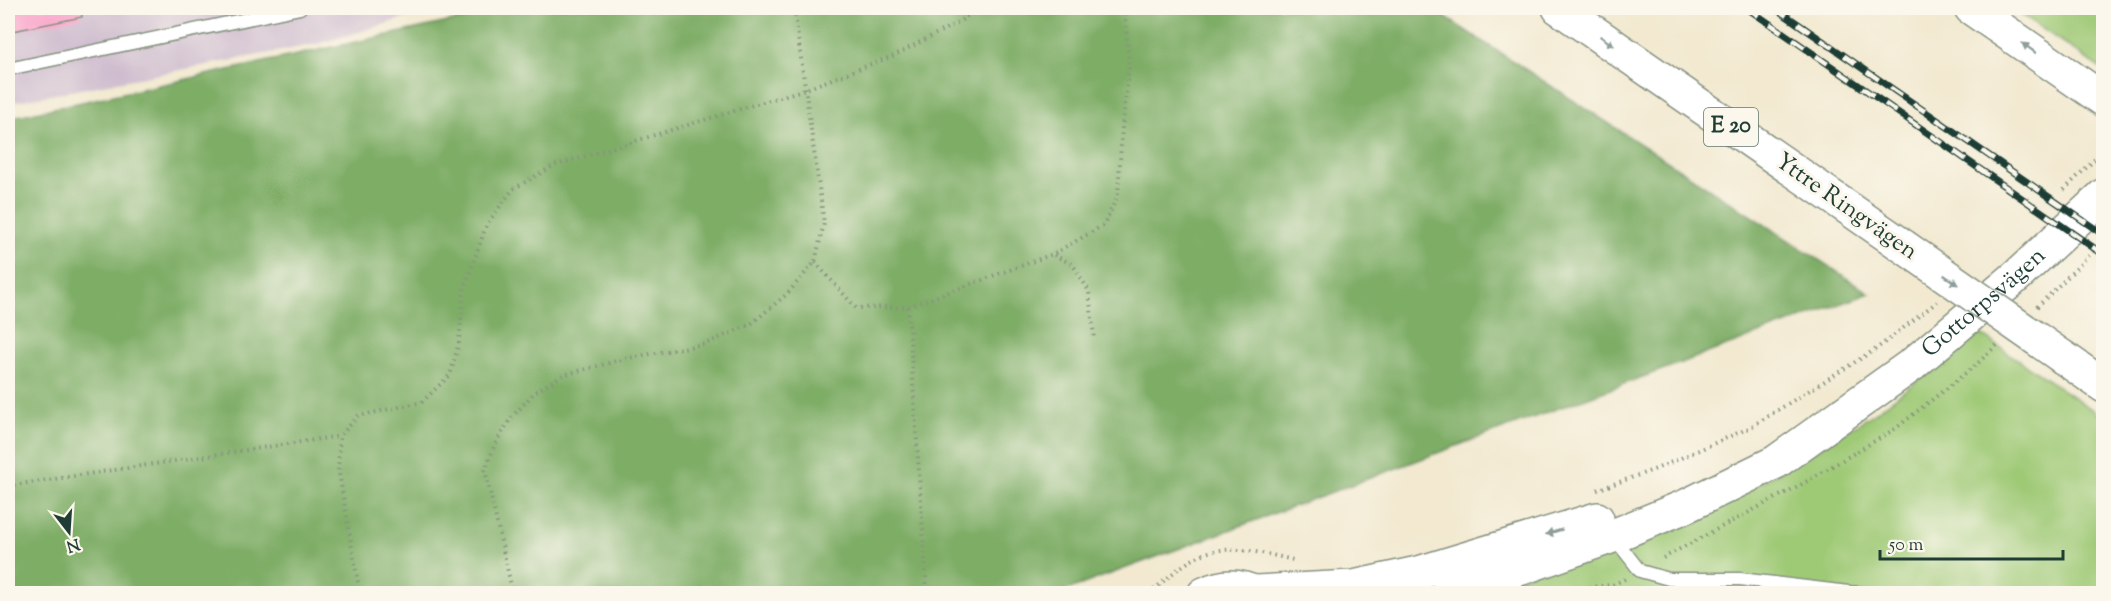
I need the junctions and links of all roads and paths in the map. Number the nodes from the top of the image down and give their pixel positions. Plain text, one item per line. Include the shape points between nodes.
1 (300, 8) edge
2 (794, 8) edge
3 (978, 8) edge
4 (1125, 8) edge
5 (1559, 8) edge
6 (1971, 8) edge
7 (278, 10) edge
8 (8, 69) edge
9 (806, 89) junction
10 (2103, 100) edge
11 (2103, 150) edge
12 (2062, 192) dead end
13 (2103, 195) edge
14 (1053, 254) junction
15 (815, 262) junction
16 (1940, 300) dead end
17 (908, 307) junction
18 (1094, 337) dead end
19 (2103, 386) edge
20 (340, 436) junction
21 (8, 486) edge
22 (1600, 516) junction
23 (1256, 593) edge
24 (360, 594) edge
25 (513, 594) edge
26 (927, 594) edge
27 (1204, 594) edge
28 (1448, 594) edge
29 (1865, 594) edge

1 - 7 lane
2 - 9 path
3 - 9 path via 895,55
4 - 14 path via 1130,68 1118,195 1104,225
5 -> 19 main road, Yttre Ringvägen / E 20, bridge
10 -> 6 main road
7 - 8 lane
9 - 15 path via 824,223
9 - 20 path via 553,166 513,189 487,224 464,288 459,344 450,375 422,402 358,416
11 - 12 path
13 - 22 main road, Gottorpsvägen via 2018,275 1913,364 1859,403 1679,490
14 - 17 path
14 - 18 path via 1073,265 1089,291
15 - 17 path via 856,308
15 - 25 path via 787,294 751,324 705,344 563,375 535,392 512,418 484,470
16 - 22 path via 1876,349 1749,428 1656,469
17 - 26 path
20 - 21 path
20 - 24 path via 338,467
22 -> 23 main road, Gottorpsvägen via 1422,572 1353,587
22 - 28 main road, Gottorpsvägen
22 - 29 lane via 1640,571 1670,579 1740,579
23 - 27 main road, Gottorpsvägen via 1237,587 1215,588

